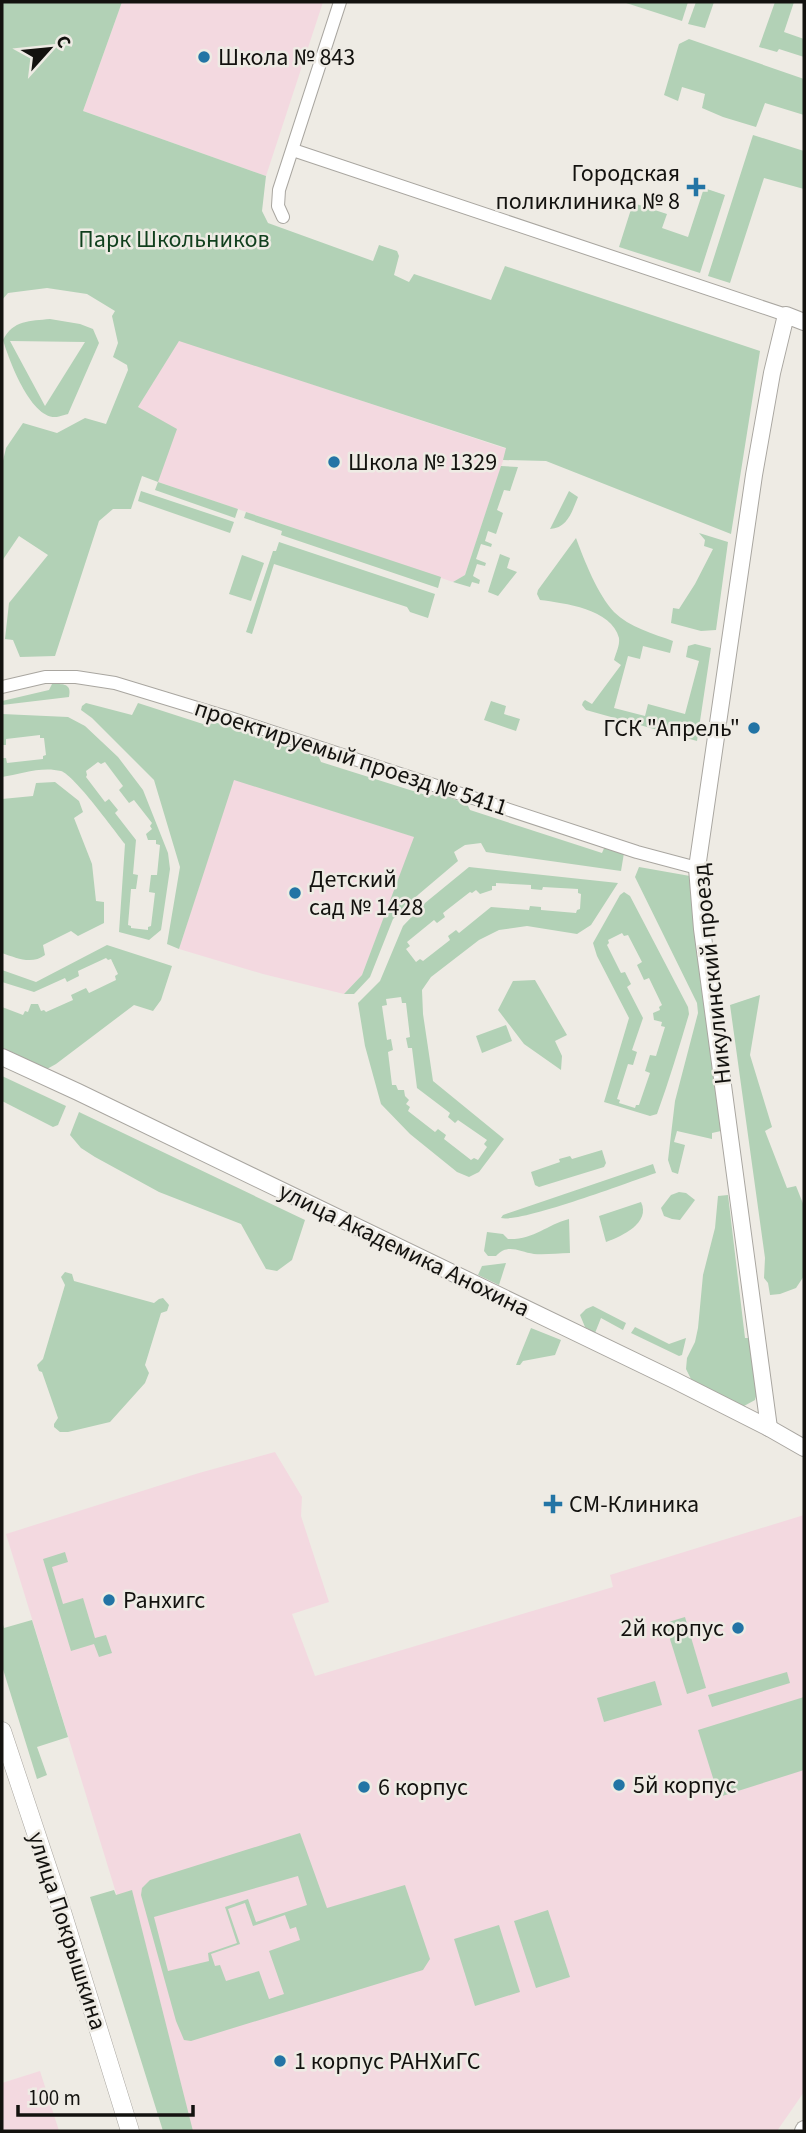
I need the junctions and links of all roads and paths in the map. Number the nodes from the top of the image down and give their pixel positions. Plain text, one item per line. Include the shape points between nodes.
1 (340, 2) edge
2 (293, 150) junction
3 (283, 217) dead end
4 (786, 315) junction
5 (804, 322) edge
6 (2, 687) edge
7 (697, 868) junction
8 (2, 1058) edge
9 (769, 1428) junction
10 (804, 1448) edge
11 (2, 1734) edge
12 (130, 2131) edge

1 - 2 street
2 - 3 street via 278,196
2 - 4 street
4 - 5 street
4 - 7 street, Никулинский проезд via 754,475
6 - 7 street, проектируемый проезд № 5411 via 46,677 115,683
7 - 9 street, Никулинский проезд
8 - 9 street, улица Академика Анохина
9 - 10 street, улица Академика Анохина
11 - 12 main road, улица Покрышкина

